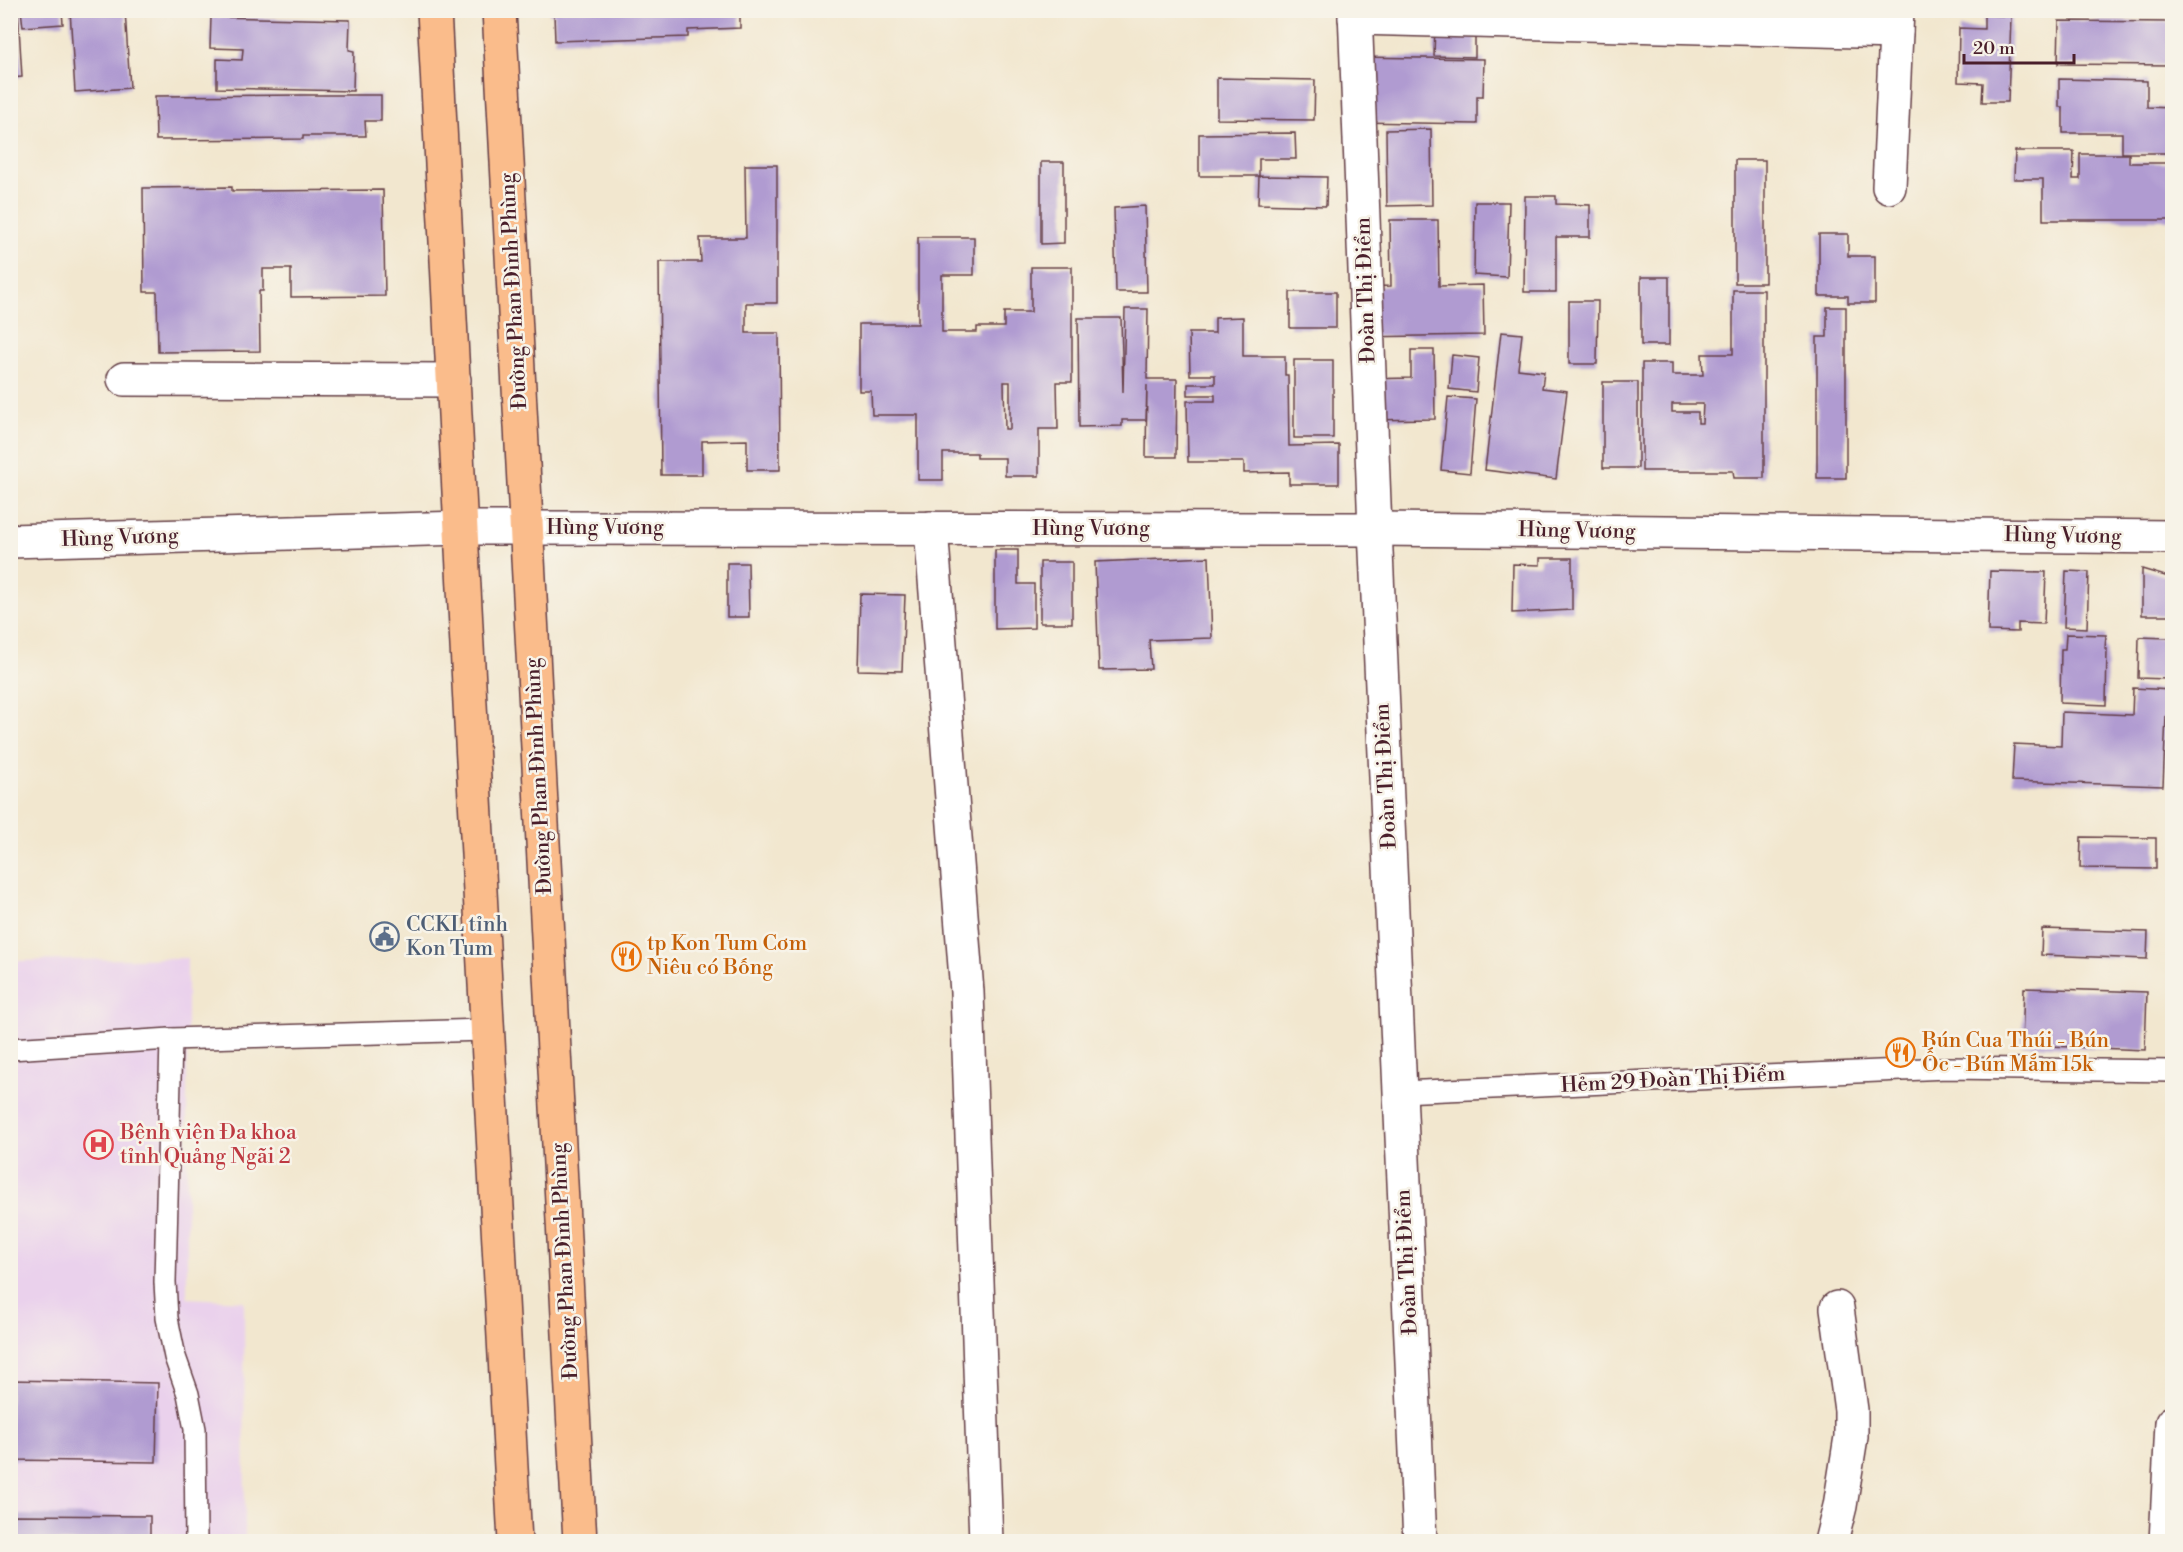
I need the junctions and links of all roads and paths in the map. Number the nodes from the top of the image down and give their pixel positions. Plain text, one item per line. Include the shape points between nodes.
1 (434, 10) edge
2 (499, 10) edge
3 (1355, 14) edge
4 (1896, 21) edge
5 (1889, 187) dead end
6 (124, 379) dead end
7 (454, 380) junction
8 (462, 528) junction
9 (526, 528) junction
10 (931, 528) junction
11 (1375, 530) junction
12 (2172, 537) edge
13 (10, 541) edge
14 (485, 1030) junction
15 (171, 1039) junction
16 (10, 1049) edge
17 (2172, 1071) edge
18 (1400, 1092) junction
19 (1837, 1308) dead end
20 (2172, 1423) edge
21 (196, 1542) edge
22 (515, 1542) edge
23 (580, 1542) edge
24 (986, 1542) edge
25 (1420, 1542) edge
26 (1831, 1542) edge
27 (2166, 1542) edge

1 - 7 main road
2 - 9 main road, Đường Phan Đình Phùng
3 - 4 street
3 - 11 street, Đoàn Thị Điểm
4 - 5 street
6 - 7 street
7 - 8 main road
8 - 9 street, Hùng Vương
8 - 13 street, Hùng Vương
8 - 14 main road
9 - 10 street, Hùng Vương
9 - 23 main road, Đường Phan Đình Phùng
10 - 11 street, Hùng Vương
10 - 24 street via 967,992
11 - 12 street, Hùng Vương
11 - 18 street, Đoàn Thị Điểm
14 - 15 lane
14 - 22 main road
15 - 16 lane
15 - 21 lane via 165,1282 169,1328 195,1429
17 - 18 lane, Hẻm 29 Đoàn Thị Điểm via 1947,1068
18 - 25 street, Đoàn Thị Điểm
19 - 26 street via 1851,1437
20 - 27 street

